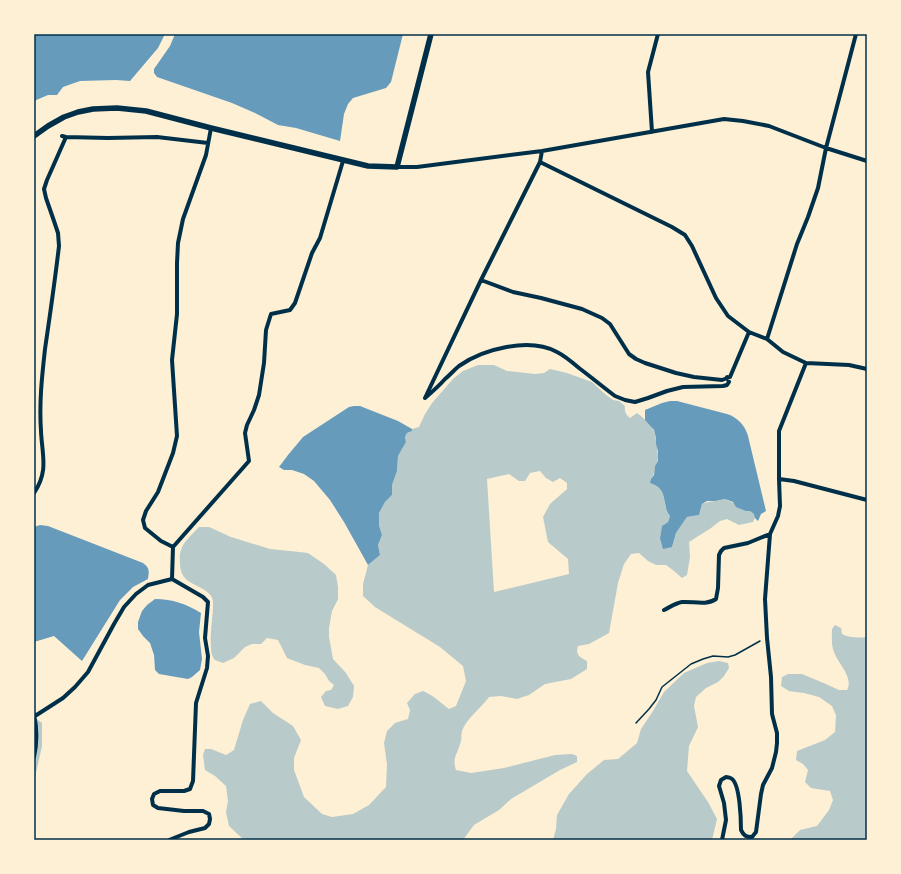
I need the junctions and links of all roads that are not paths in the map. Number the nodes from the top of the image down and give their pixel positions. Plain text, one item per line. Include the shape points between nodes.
1 (431, 34) edge
2 (658, 34) edge
3 (856, 34) edge
4 (211, 128) junction
5 (652, 132) junction
6 (34, 136) edge
7 (208, 143) junction
8 (826, 148) junction
9 (542, 151) junction
10 (867, 160) edge
11 (343, 161) junction
12 (540, 162) junction
13 (397, 168) junction
14 (481, 280) junction
15 (749, 332) junction
16 (767, 339) junction
17 (806, 363) junction
18 (867, 369) edge
19 (727, 378) junction
20 (779, 479) junction
21 (34, 493) edge
22 (867, 500) edge
23 (770, 534) junction
24 (174, 547) junction
25 (172, 578) junction
26 (664, 610) dead end
27 (34, 715) edge
28 (34, 757) edge
29 (169, 840) edge
30 (722, 840) edge

1 - 13 street
2 - 5 street via 648,72
3 - 8 street
4 - 6 street via 146,111 106,108 85,110 64,117
4 - 7 street
4 - 11 street
5 - 8 street via 724,119 769,126
5 - 9 street
7 - 21 street via 157,137 64,137 44,189 58,233 59,246 41,380 40,431 44,459 43,474
7 - 24 street via 183,219 178,243 177,314 172,360 177,436 158,492 143,520 145,528 161,541
8 - 10 street
8 - 16 street via 818,188
9 - 12 street
9 - 13 street via 417,168
11 - 13 street
11 - 24 street via 320,238 295,302 290,310 272,314 266,330 259,395 245,434 249,461
12 - 14 street
12 - 15 street via 684,234 716,298 728,316
14 - 19 street via 513,292 582,309 602,318 610,324 629,354 645,363 694,377 722,380
14 - 19 street via 425,398 457,367 468,360 498,349 516,346 545,347 556,352 615,396 636,402 683,388 727,385
15 - 16 street
15 - 19 street
16 - 17 street via 783,352
17 - 18 street via 850,365
17 - 20 street via 780,431
20 - 22 street
20 - 23 street via 780,506
23 - 26 street via 721,551 716,599 707,603 680,602
23 - 30 street via 765,599 772,714 777,733 776,752 772,768 763,785 756,832 752,837 743,835 741,830 736,785 732,779 726,777 721,780 719,786 726,820
24 - 25 street
25 - 27 street via 148,585 136,594 124,607 88,672 63,698
25 - 29 street via 208,602 205,638 208,656 196,703 193,781 190,789 160,791 154,794 152,799 153,805 158,808 203,811 209,814 210,819 205,828
27 - 28 street

